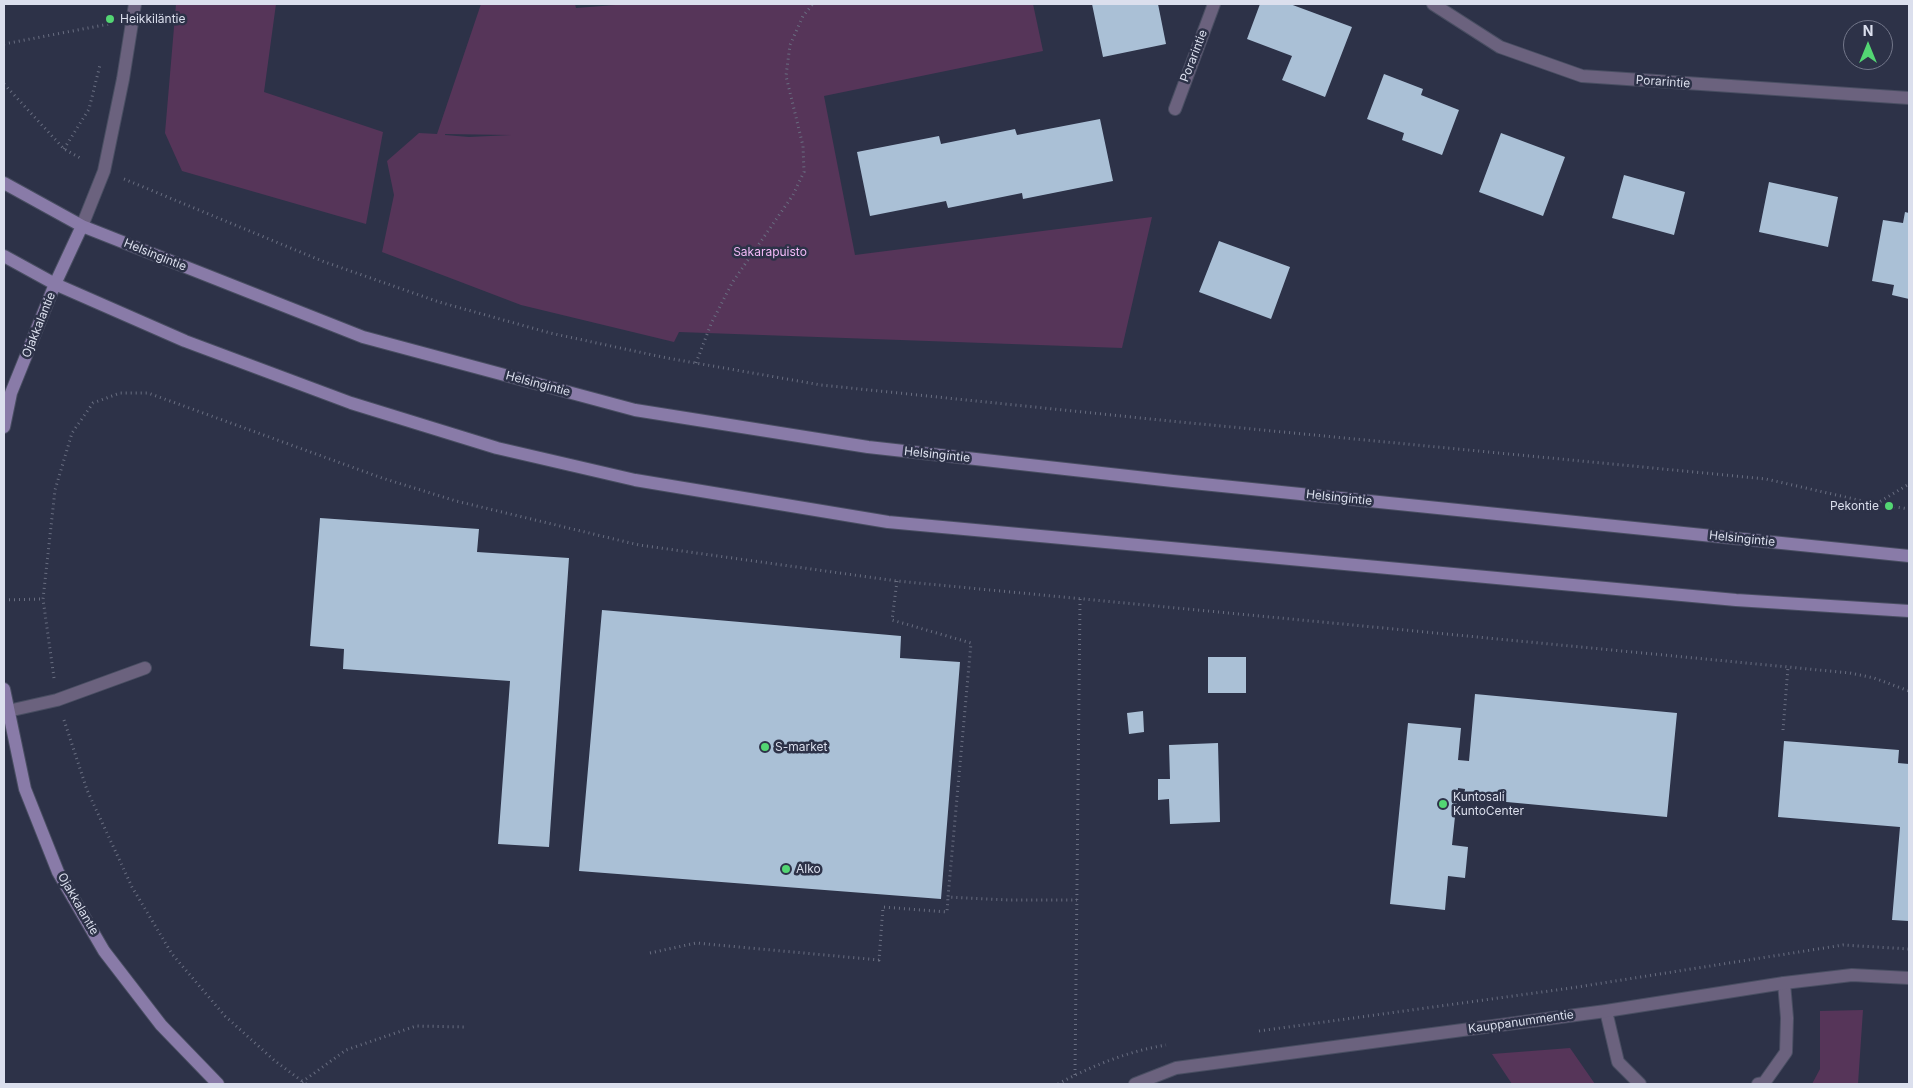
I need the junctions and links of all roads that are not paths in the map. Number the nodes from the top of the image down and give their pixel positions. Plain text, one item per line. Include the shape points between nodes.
1 (135, 4) edge
2 (1214, 4) edge
3 (1433, 4) edge
4 (1909, 98) edge
5 (1175, 109) dead end
6 (4, 183) edge
7 (82, 226) junction
8 (4, 256) edge
9 (55, 284) junction
10 (4, 427) edge
11 (1909, 556) edge
12 (1909, 611) edge
13 (144, 668) dead end
14 (4, 689) edge
15 (8, 712) junction
16 (1909, 978) edge
17 (1784, 984) junction
18 (1606, 1011) junction
19 (218, 1084) edge
20 (1135, 1084) edge
21 (1640, 1084) edge
22 (1758, 1084) edge

1 - 7 street via 104,171
2 - 5 street, Porarintie
3 - 4 street, Porarintie via 1500,47 1582,76
6 - 7 main road, Helsingintie
7 - 9 main road, Ojakkalantie
7 - 11 main road, Helsingintie via 363,337 635,410 868,447 1193,484
8 - 9 main road
9 - 10 main road, Ojakkalantie via 11,393
9 - 12 main road via 185,341 351,403 497,448 635,480 888,522 1736,600
13 - 15 street via 58,700
14 - 15 main road, Ojakkalantie
15 - 19 main road, Ojakkalantie via 25,789 58,872 104,951 161,1025
16 - 17 street, Kauppanummentie via 1852,975
17 - 18 street, Kauppanummentie
17 - 22 street via 1786,1052 1764,1083
18 - 20 street, Kauppanummentie via 1176,1068
18 - 21 street via 1618,1062

